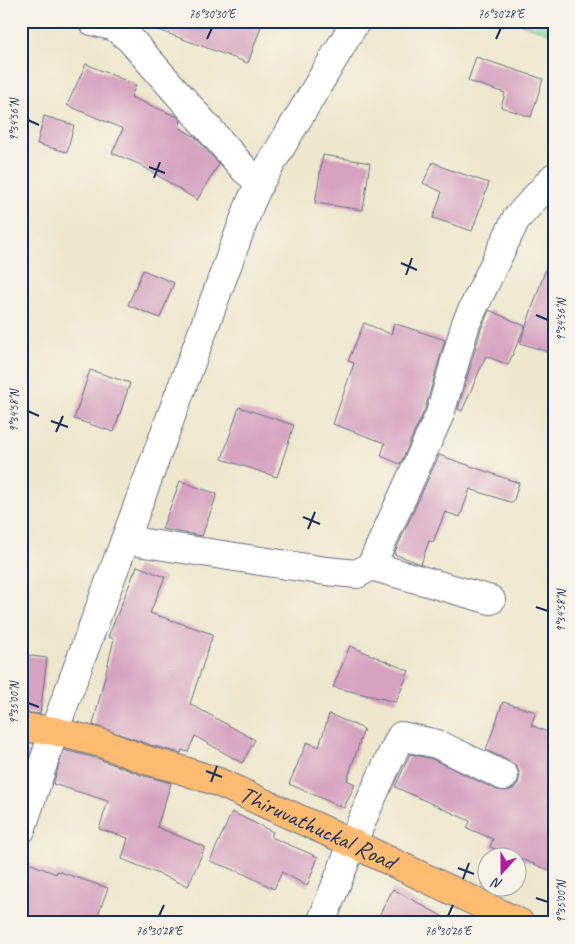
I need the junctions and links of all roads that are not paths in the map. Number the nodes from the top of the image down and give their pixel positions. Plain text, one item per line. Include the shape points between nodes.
1 (92, 21) edge
2 (356, 21) edge
3 (135, 30) edge
4 (554, 177) edge
5 (260, 182) junction
6 (125, 540) junction
7 (371, 566) junction
8 (491, 600) dead end
9 (21, 727) edge
10 (54, 731) junction
11 (504, 776) dead end
12 (21, 830) edge
13 (352, 843) junction
14 (321, 923) edge
15 (520, 923) edge

1 - 3 street
2 - 5 street
3 - 5 street via 245,170
4 - 7 street via 516,219 466,323 440,414
5 - 6 street
6 - 7 street via 326,571 357,574
6 - 10 street
7 - 8 street
9 - 10 main road, Thiruvathuckal Road
10 - 12 street
10 - 13 main road, Thiruvathuckal Road via 218,782
11 - 13 street via 437,744 401,736 378,780
13 - 14 street
13 - 15 main road, Thiruvathuckal Road

